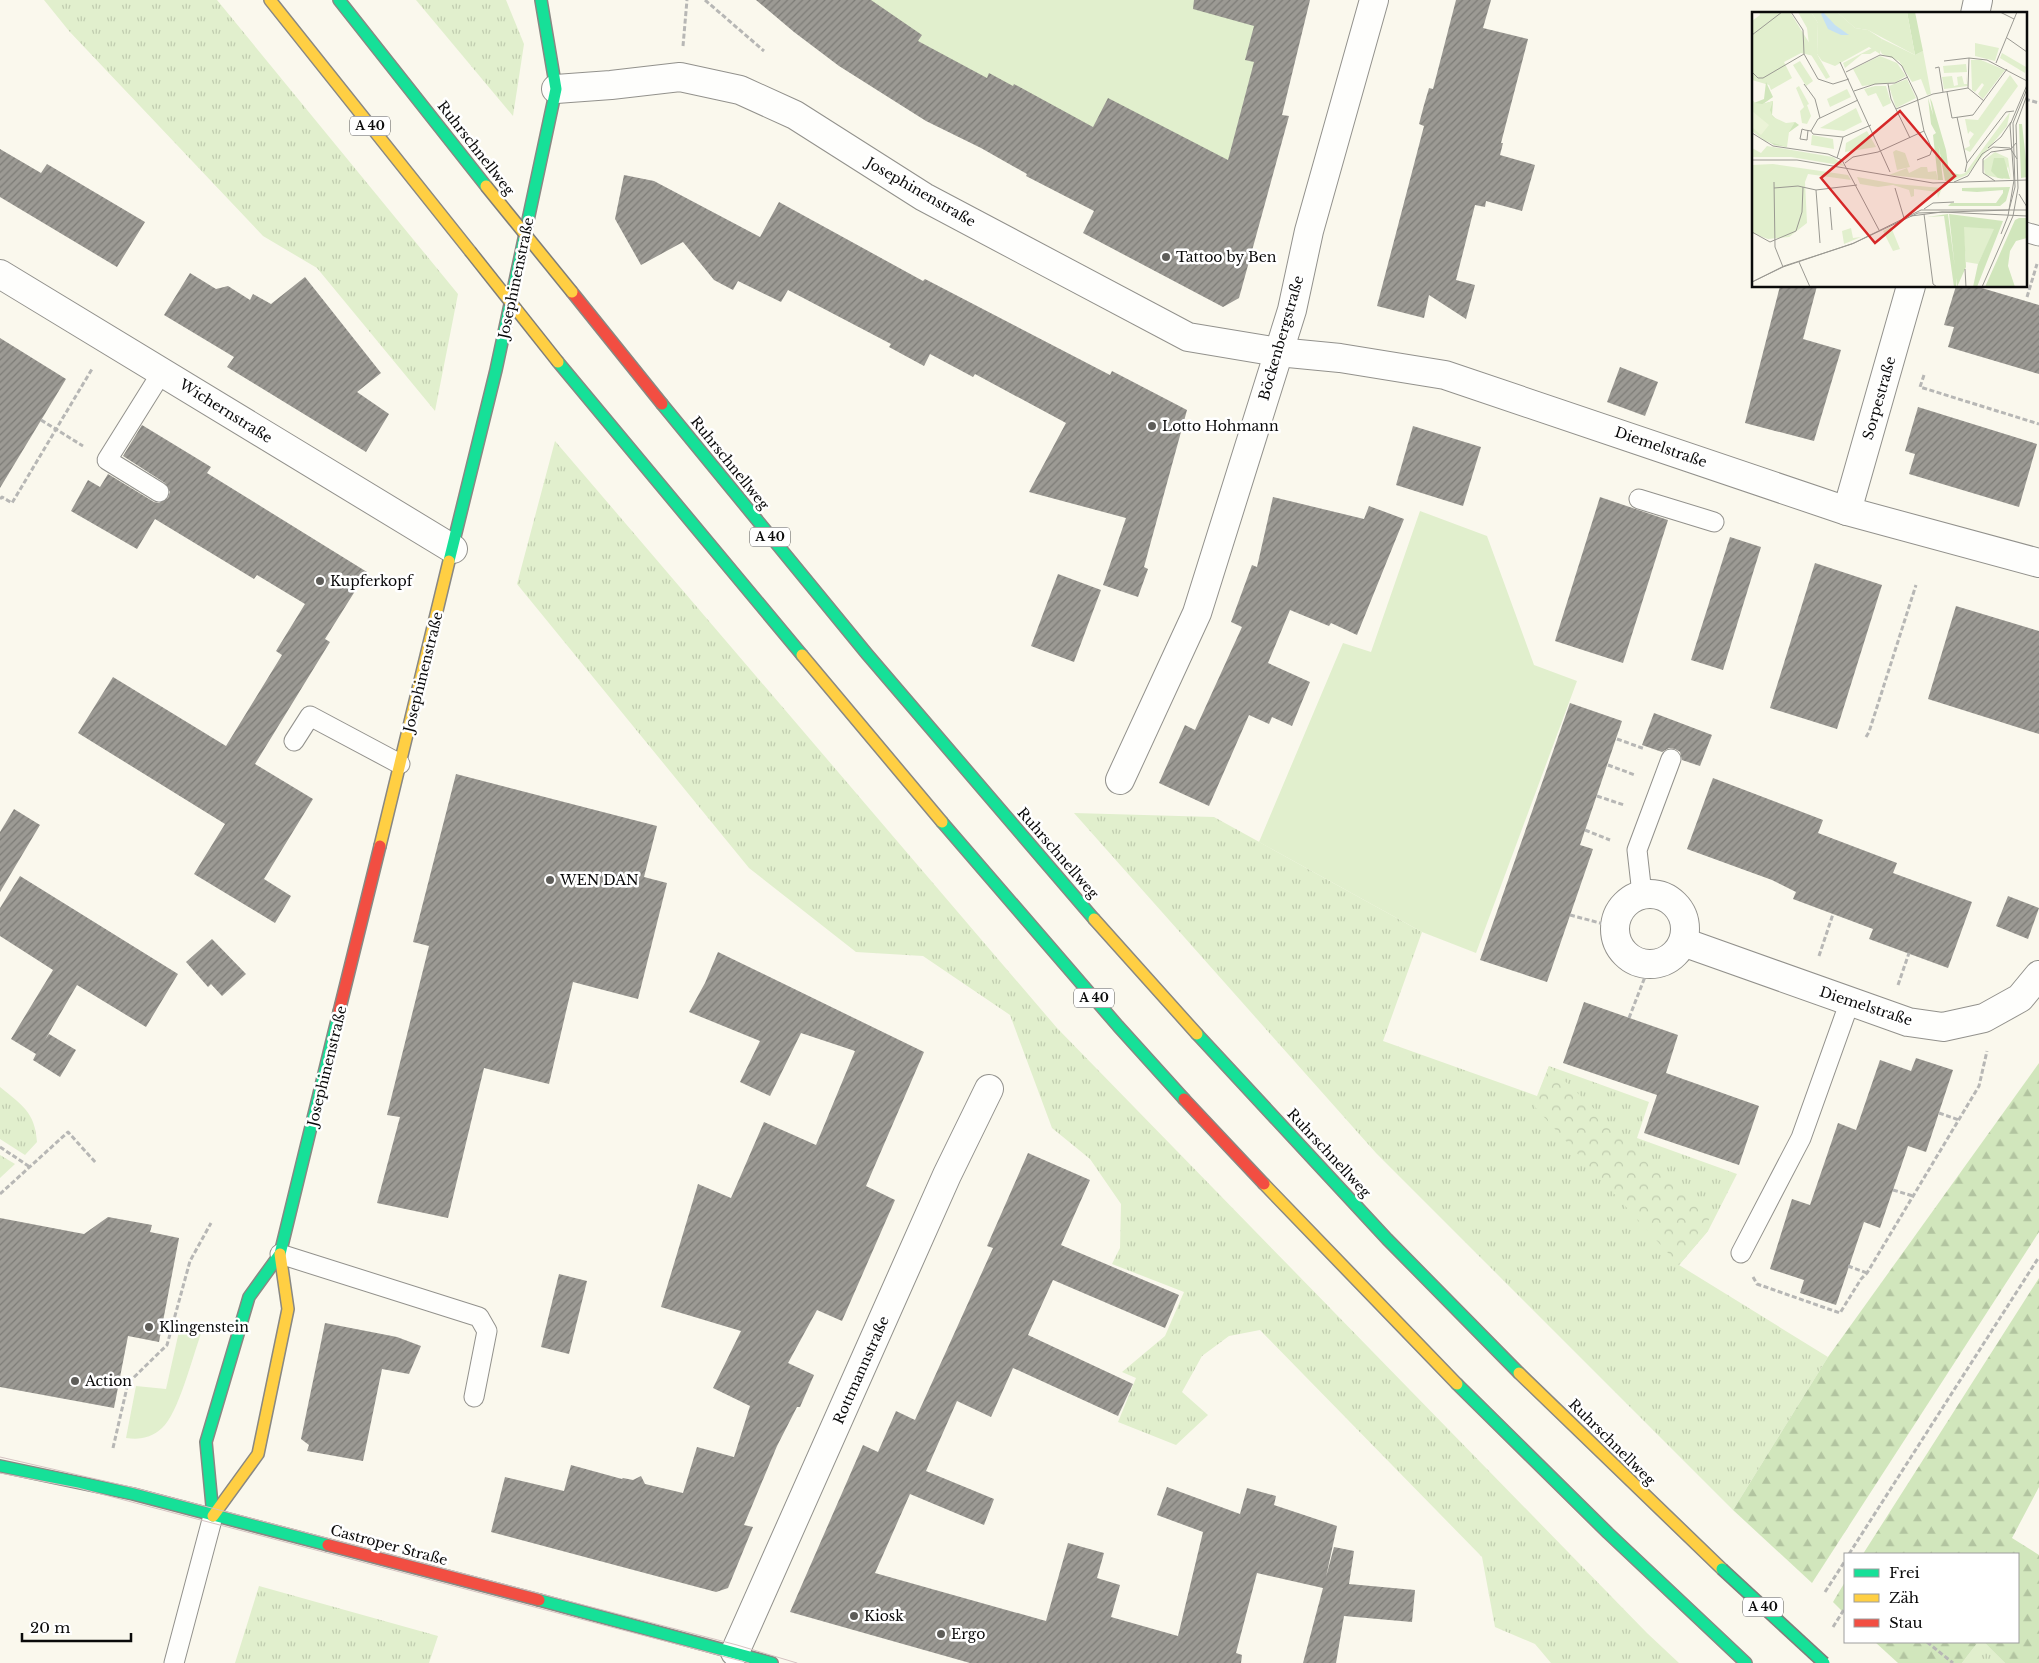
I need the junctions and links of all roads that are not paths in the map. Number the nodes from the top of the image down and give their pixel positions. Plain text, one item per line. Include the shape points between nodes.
1 (270, 0) edge
2 (339, 0) edge
3 (541, 0) edge
4 (1374, 0) edge
5 (556, 89) junction
6 (2026, 232) edge
7 (2039, 236) edge
8 (0, 274) edge
9 (1910, 288) edge
10 (1278, 352) junction
11 (162, 372) junction
12 (159, 492) dead end
13 (1640, 499) dead end
14 (1847, 511) junction
15 (1714, 522) dead end
16 (453, 549) junction
17 (2039, 563) edge
18 (294, 741) dead end
19 (1671, 759) dead end
20 (400, 764) junction
21 (1120, 780) dead end
22 (1642, 894) junction
23 (1683, 942) junction
24 (2039, 975) edge
25 (1850, 1001) junction
26 (989, 1089) dead end
27 (1741, 1253) road end
28 (280, 1254) junction
29 (474, 1397) dead end
30 (0, 1466) edge
31 (213, 1516) junction
32 (1805, 1646) junction
33 (735, 1652) junction
34 (174, 1663) edge
35 (770, 1663) edge
36 (1746, 1663) edge
37 (1824, 1663) edge
38 (1838, 1663) edge

1 - 36 main road, A 40, bridge via 558,362 856,722 1120,1028 1317,1240 1466,1393
2 - 32 main road, Ruhrschnellweg / A 40, bridge via 486,186 874,662 1228,1068 1496,1349 1704,1553
3 - 5 main road, Josephinenstraße
4 - 10 street, Böckenbergstraße
5 - 10 street, Josephinenstraße via 680,76 740,90 795,115 924,197 1188,337
5 - 16 main road, Josephinenstraße via 496,370
6 - 7 lane
8 - 11 street, Wichernstraße
9 - 14 street, Sorpestraße
10 - 14 street, Diemelstraße via 1446,375
10 - 21 street, Böckenbergstraße via 1197,613
11 - 12 lane via 107,460
11 - 16 street, Wichernstraße
13 - 15 lane
14 - 17 street, Diemelstraße
16 - 20 main road, Josephinenstraße
18 - 20 lane via 310,716
19 - 22 lane via 1637,850
20 - 28 main road, Josephinenstraße
22 - 23 street via 1660,895 1672,901 1681,912 1686,927
22 - 23 street via 1621,908 1615,926 1622,950 1634,960 1650,964 1673,956
23 - 25 street, Diemelstraße
24 - 25 street, Diemelstraße via 2020,998 1984,1018 1943,1027 1908,1022
25 - 27 lane via 1800,1138
26 - 33 street, Rottmannstraße via 947,1176
28 - 29 lane via 479,1317 487,1331
28 - 31 main road, Josephinenstraße via 249,1297 206,1442
28 - 31 main road, Josephinenstraße via 288,1309 258,1454
30 - 31 main road, Castroper Straße via 115,1490
31 - 33 main road, Castroper Straße
31 - 34 lane
32 - 37 main road, Ruhrschnellweg / A 40, bridge
32 - 38 main road, bridge
33 - 35 main road, Castroper Straße

